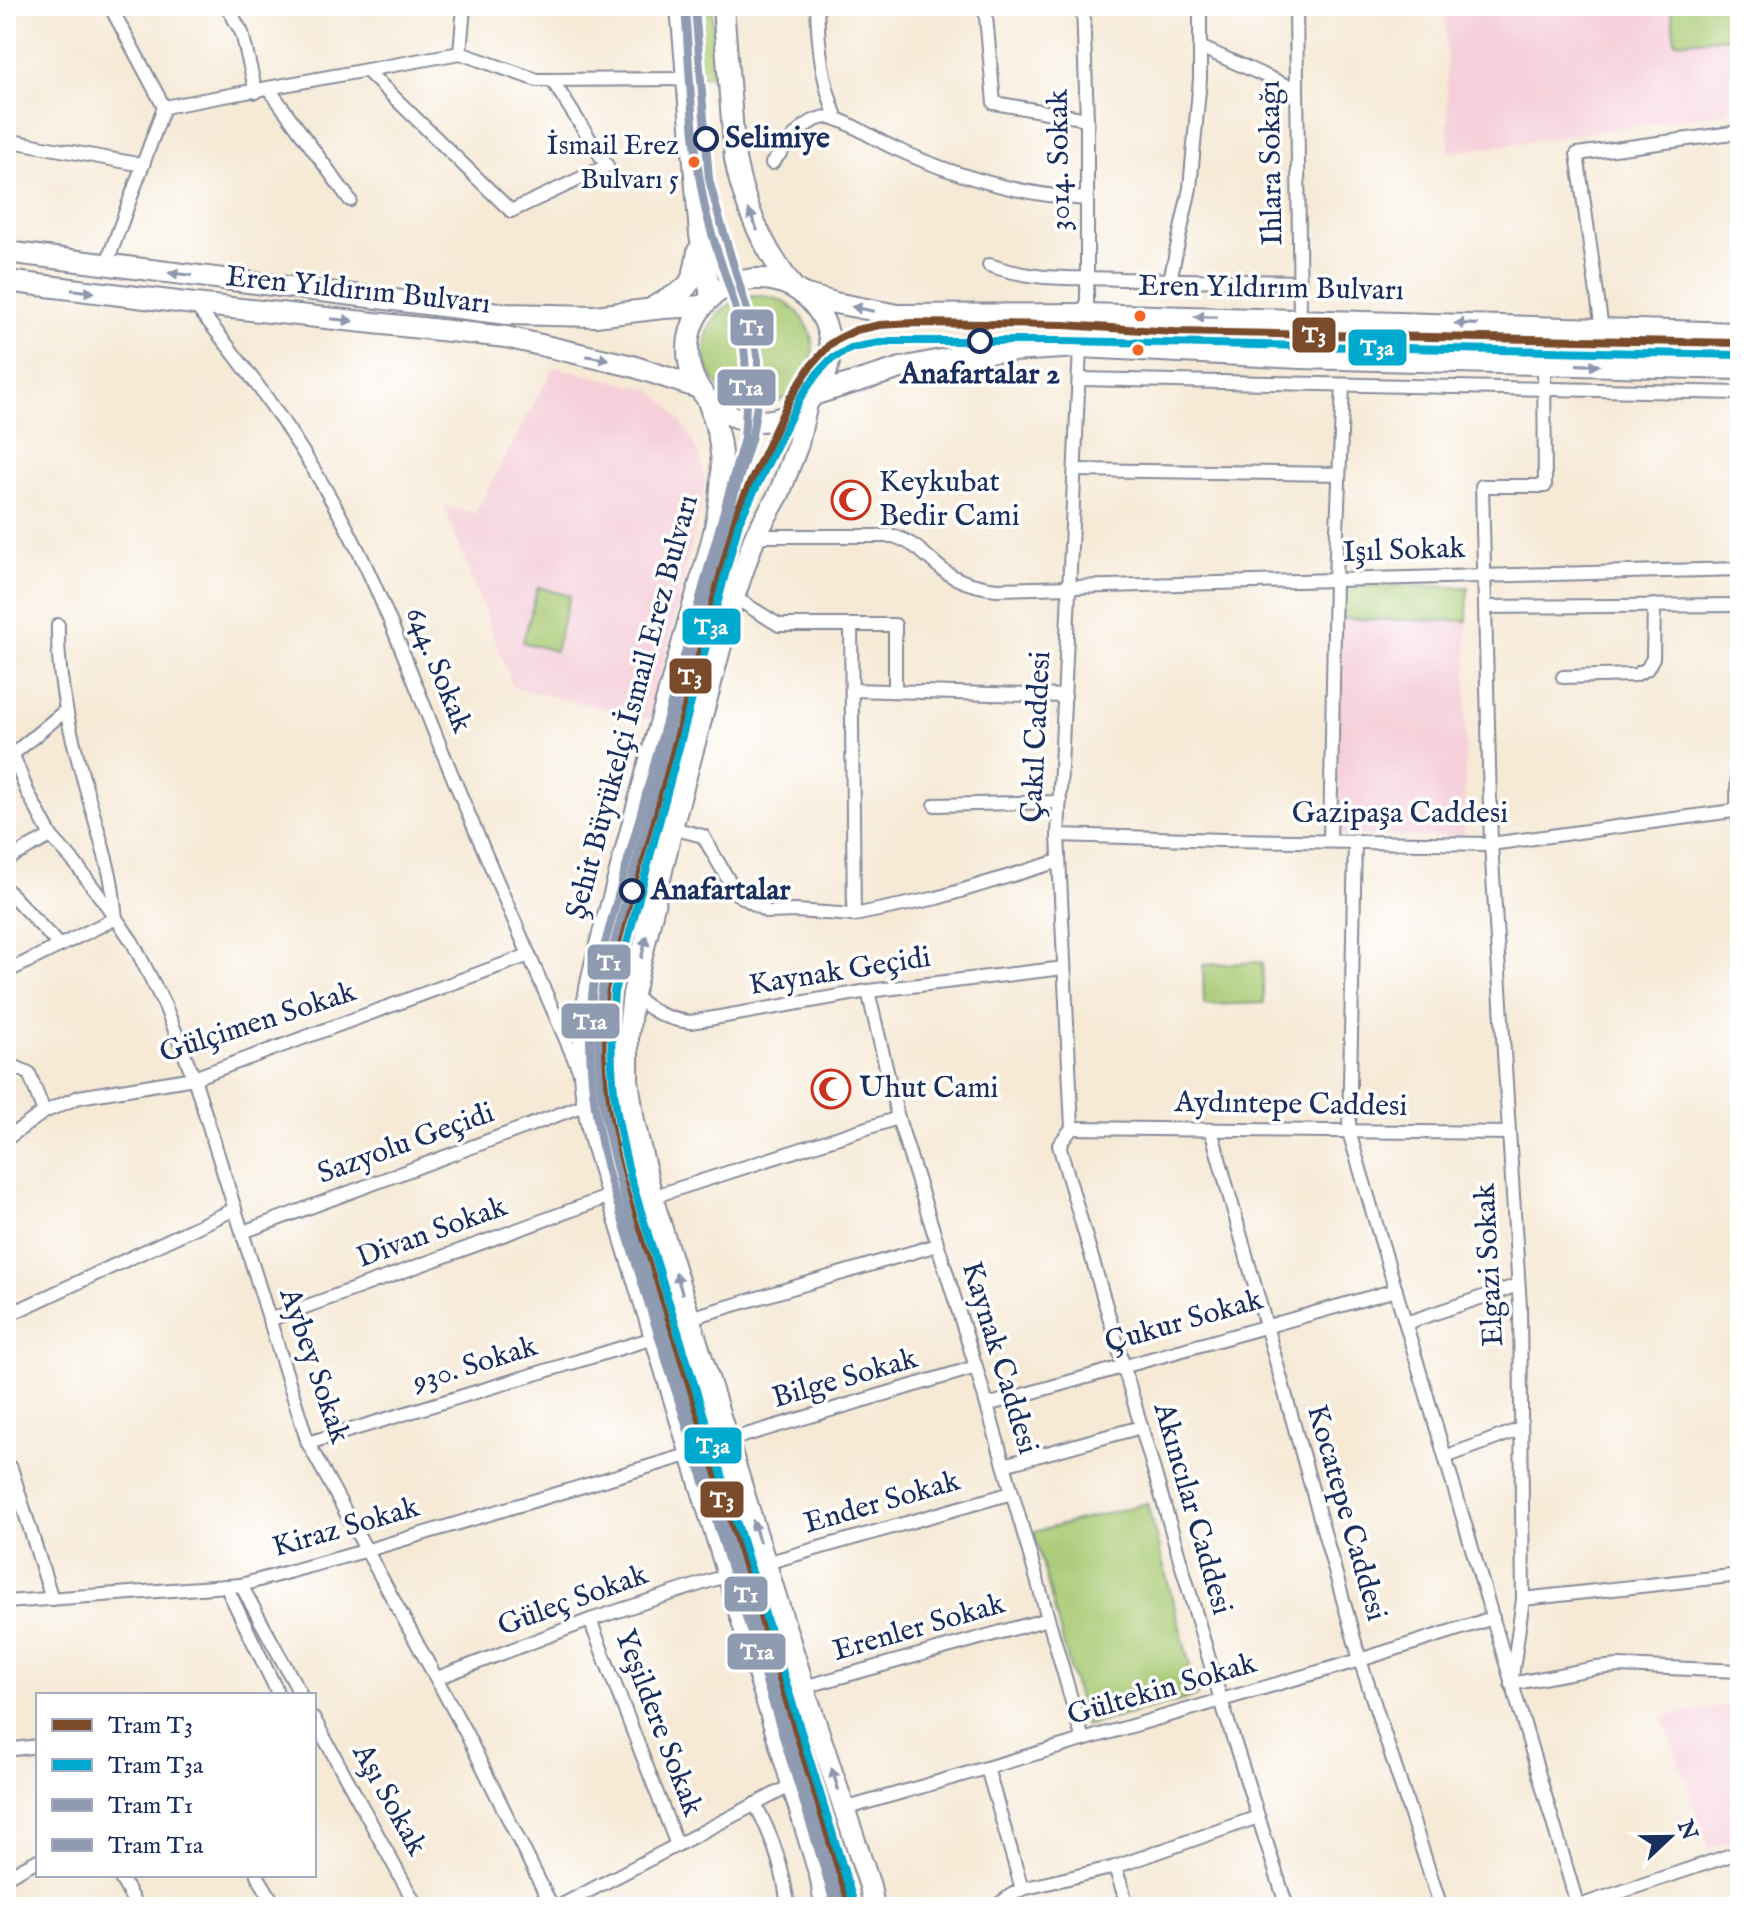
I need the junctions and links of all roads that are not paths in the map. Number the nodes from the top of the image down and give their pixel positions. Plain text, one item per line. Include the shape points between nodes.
1 (110, 6) edge
2 (227, 6) edge
3 (464, 6) edge
4 (681, 6) edge
5 (723, 6) edge
6 (817, 6) edge
7 (985, 6) edge
8 (1083, 6) edge
9 (1200, 6) edge
10 (1296, 6) edge
11 (1200, 47) junction
12 (460, 53) junction
13 (367, 71) junction
14 (687, 79) junction
15 (552, 80) junction
16 (263, 90) junction
17 (1297, 90) junction
18 (164, 107) junction
19 (837, 119) junction
20 (1087, 119) junction
21 (1740, 132) edge
22 (6, 140) edge
23 (772, 163) dead end
24 (143, 165) junction
25 (1087, 199) junction
26 (350, 200) dead end
27 (700, 235) junction
28 (6, 252) edge
29 (106, 265) junction
30 (989, 265) dead end
31 (1087, 278) junction
32 (1170, 280) junction
33 (6, 281) edge
34 (1300, 282) junction
35 (798, 290) junction
36 (707, 302) junction
37 (194, 304) junction
38 (646, 311) junction
39 (1087, 314) junction
40 (1300, 319) junction
41 (1602, 329) junction
42 (1740, 333) edge
43 (1080, 347) junction
44 (1544, 364) junction
45 (1740, 369) edge
46 (1079, 379) junction
47 (1343, 385) junction
48 (1544, 389) junction
49 (703, 393) junction
50 (1740, 393) edge
51 (812, 399) junction
52 (1075, 470) junction
53 (1339, 474) junction
54 (755, 536) junction
55 (1740, 569) edge
56 (1485, 575) junction
57 (1335, 579) junction
58 (1070, 586) junction
59 (734, 597) junction
60 (1654, 605) junction
61 (1740, 605) edge
62 (1486, 607) junction
63 (58, 625) dead end
64 (851, 625) junction
65 (1740, 632) edge
66 (1563, 677) dead end
67 (852, 690) junction
68 (895, 691) junction
69 (1065, 696) junction
70 (66, 710) junction
71 (10, 757) edge
72 (1060, 802) junction
73 (935, 805) dead end
74 (1739, 810) edge
75 (1740, 824) edge
76 (672, 828) junction
77 (1058, 835) junction
78 (51, 836) junction
79 (1330, 840) junction
80 (1355, 841) junction
81 (1491, 844) junction
82 (6, 860) edge
83 (1059, 861) junction
84 (6, 889) edge
85 (854, 915) junction
86 (116, 918) junction
87 (59, 945) junction
88 (529, 955) junction
89 (1064, 968) junction
90 (6, 972) edge
91 (868, 991) junction
92 (633, 994) junction
93 (6, 1063) edge
94 (194, 1078) junction
95 (584, 1082) junction
96 (587, 1104) junction
97 (44, 1112) junction
98 (898, 1118) junction
99 (1072, 1128) junction
100 (1211, 1130) junction
101 (1349, 1132) junction
102 (1509, 1133) junction
103 (6, 1139) edge
104 (613, 1195) junction
105 (652, 1197) junction
106 (235, 1209) junction
107 (243, 1232) junction
108 (937, 1245) junction
109 (1518, 1285) junction
110 (1396, 1290) junction
111 (6, 1316) edge
112 (690, 1318) junction
113 (269, 1320) junction
114 (1406, 1323) junction
115 (1266, 1326) junction
116 (657, 1337) junction
117 (976, 1367) junction
118 (1124, 1367) junction
119 (987, 1405) junction
120 (1141, 1427) junction
121 (1521, 1429) junction
122 (729, 1440) junction
123 (308, 1443) junction
124 (691, 1454) junction
125 (1445, 1457) junction
126 (1004, 1465) junction
127 (8, 1468) edge
128 (1012, 1493) junction
129 (368, 1550) junction
130 (766, 1563) junction
131 (728, 1575) junction
132 (1740, 1575) edge
133 (241, 1585) junction
134 (226, 1586) junction
135 (52, 1599) junction
136 (1523, 1599) junction
137 (6, 1602) edge
138 (1493, 1618) junction
139 (1048, 1619) junction
140 (590, 1620) junction
141 (1360, 1660) junction
142 (1740, 1671) edge
143 (437, 1678) junction
144 (293, 1681) junction
145 (1511, 1684) junction
146 (804, 1687) junction
147 (270, 1692) edge
148 (300, 1693) edge
149 (1221, 1700) junction
150 (316, 1723) edge
151 (1083, 1740) junction
152 (36, 1746) edge
153 (6, 1750) edge
154 (987, 1768) junction
155 (792, 1785) junction
156 (755, 1804) junction
157 (844, 1809) junction
158 (1258, 1817) junction
159 (677, 1845) junction
160 (1740, 1852) edge
161 (36, 1861) edge
162 (1115, 1867) junction
163 (6, 1877) edge
164 (120, 1877) edge
165 (258, 1877) edge
166 (821, 1879) junction
167 (1022, 1889) junction
168 (137, 1907) edge
169 (276, 1907) edge
170 (417, 1907) edge
171 (555, 1907) edge
172 (788, 1907) edge
173 (818, 1907) edge
174 (825, 1907) edge
175 (874, 1907) edge
176 (995, 1907) edge
177 (1128, 1907) edge
178 (1287, 1907) edge
179 (1441, 1907) edge
180 (1577, 1907) edge

1 - 18 street
2 - 16 street
3 - 12 street
4 - 14 main road
35 -> 5 main road via 757,231 738,177
6 - 19 street via 826,92
7 - 20 street via 994,103
8 - 20 street, 3014. Sokak
9 - 11 street
10 - 17 street, Ihlara Sokağı
11 - 17 street
11 - 32 street via 1190,188
12 - 13 street
12 - 15 street via 537,80
13 - 15 street via 511,211 607,166
13 - 16 street
14 - 15 street
14 - 27 main road
16 - 18 street
16 - 26 street
17 - 34 street, Ihlara Sokağı
18 - 24 street
19 - 23 street via 820,117 807,124
19 - 25 street via 949,171 1035,194
20 - 25 street, 3014. Sokak
21 - 41 street via 1577,154
22 - 24 street
24 - 29 street
25 - 31 street, 3014. Sokak
27 - 36 main road
27 - 38 main road via 690,283
28 - 29 main road, Eren Yıldırım Bulvarı
38 -> 29 main road, Eren Yıldırım Bulvarı via 507,314
30 - 31 street via 1027,276
31 - 32 street
31 - 39 street, 3014. Sokak
32 - 34 street
33 -> 37 main road, Eren Yıldırım Bulvarı
34 - 40 street, Ihlara Sokağı
35 - 36 main road via 757,278 732,284
39 -> 35 main road, Eren Yıldırım Bulvarı via 898,315
35 - 51 main road via 820,312 830,344 823,384
36 - 38 main road, Eren Yıldırım Bulvarı
36 - 49 main road via 691,328 688,353
37 -> 49 main road, Eren Yıldırım Bulvarı via 506,337 612,361
37 - 88 street, 644. Sokak via 282,419 348,530
40 -> 39 main road, Eren Yıldırım Bulvarı
41 -> 40 main road, Eren Yıldırım Bulvarı
41 - 42 main road, Eren Yıldırım Bulvarı
43 - 44 main road
43 - 46 street, Çakıl Caddesi
43 - 51 main road via 977,353 901,368
44 -> 45 main road
44 - 48 street
46 - 47 street
46 - 52 street, Çakıl Caddesi
47 - 48 street
47 - 53 street
48 - 50 street
48 - 56 street, Elgazi Sokak via 1545,486 1482,486
49 - 51 main road via 726,414 750,421 779,419
49 - 95 main road, Şehit Büyükelçi İsmail Erez Bulvarı via 720,445 720,494 591,982 583,1038
51 - 54 main road via 779,494
52 - 53 street
52 - 58 street, Çakıl Caddesi
53 - 57 street
54 - 58 street, Işıl Sokak via 894,536 976,586
54 - 59 main road
55 - 56 street, Işıl Sokak
56 - 57 street, Işıl Sokak
56 - 62 street, Elgazi Sokak
57 - 58 street, Işıl Sokak
57 - 79 street
58 - 69 street, Çakıl Caddesi
59 - 64 street via 779,625
59 - 76 main road
60 - 61 street
60 - 62 street
60 - 66 street via 1653,658 1647,669 1635,675
62 - 81 street, Elgazi Sokak
63 - 70 street
64 - 67 street
64 - 68 street via 895,625
65 - 74 street
67 - 68 street
67 - 85 street
68 - 69 street
69 - 72 street, Çakıl Caddesi
70 - 71 street
70 - 86 street via 111,877
71 - 78 street, Aybey Sokak
72 - 73 street
72 - 77 street, Çakıl Caddesi
74 - 75 street
74 - 81 street, Gazipaşa Caddesi
76 - 85 street via 703,836 736,893 768,912
92 -> 76 main road
77 - 79 street, Gazipaşa Caddesi
77 - 83 street, Çakıl Caddesi
78 - 82 street
78 - 86 street, Aybey Sokak
79 - 80 street, Gazipaşa Caddesi
80 - 81 street, Gazipaşa Caddesi
80 - 101 street
81 - 102 street, Elgazi Sokak
83 - 85 street via 937,898
83 - 89 street, Çakıl Caddesi
84 - 87 street
86 - 87 street
86 - 94 street, Aybey Sokak via 165,1006
87 - 90 street
88 - 94 street, Gülçimen Sokak
88 - 95 street, 644. Sokak
89 - 91 street, Kaynak Geçidi
89 - 99 street, Çakıl Caddesi
91 - 92 street, Kaynak Geçidi via 691,1022 658,1014
91 - 98 street, Kaynak Caddesi
92 - 105 main road via 628,1080
93 - 97 street via 29,1073
94 - 97 street, Gülçimen Sokak via 79,1097
94 - 106 street, Aybey Sokak
95 - 96 main road, Şehit Büyükelçi İsmail Erez Bulvarı
96 - 104 main road, Şehit Büyükelçi İsmail Erez Bulvarı
96 - 107 street, Sazyolu Geçidi
97 - 103 street, Gülçimen Sokak
98 - 105 street
98 - 108 street, Kaynak Caddesi
99 - 100 street, Aydıntepe Caddesi
99 - 118 street, Akıncılar Caddesi via 1059,1145
100 - 101 street, Aydıntepe Caddesi
100 - 115 street, Kocatepe Caddesi
101 - 102 street, Aydıntepe Caddesi
101 - 110 street
102 - 109 street, Elgazi Sokak
104 - 113 street, Divan Sokak
104 - 116 main road, Şehit Büyükelçi İsmail Erez Bulvarı
112 -> 105 main road
106 - 107 street, Aybey Sokak
106 - 111 street
107 - 113 street, Aybey Sokak
108 - 112 street
108 - 117 street, Kaynak Caddesi
109 - 114 street
109 - 121 street, Elgazi Sokak
110 - 114 street
110 - 115 street, Çukur Sokak
112 - 122 main road
113 - 123 street, Aybey Sokak
114 - 125 street
115 - 118 street, Çukur Sokak
115 - 141 street, Kocatepe Caddesi
116 - 123 street, 930. Sokak
116 - 124 main road, Şehit Büyükelçi İsmail Erez Bulvarı
117 - 119 street, Kaynak Caddesi
117 - 122 street, Bilge Sokak
118 - 119 street, Çukur Sokak
118 - 120 street, Akıncılar Caddesi
119 - 126 street, Kaynak Caddesi
120 - 126 street
120 - 149 street, Akıncılar Caddesi
121 - 125 street
121 - 136 street, Elgazi Sokak
130 -> 122 main road
123 - 129 street, Aybey Sokak
124 - 129 street, Kiraz Sokak
124 - 131 main road, Şehit Büyükelçi İsmail Erez Bulvarı
125 - 138 street
126 - 128 street, Kaynak Caddesi
127 - 135 street
128 - 130 street, Ender Sokak
128 - 139 street, Kaynak Caddesi
129 - 133 street, Kiraz Sokak
129 - 143 street, Aybey Sokak
130 - 146 main road
131 - 140 street, Güleç Sokak
131 - 155 main road, Şehit Büyükelçi İsmail Erez Bulvarı
132 - 136 street
133 - 134 street, Kiraz Sokak
133 - 144 street
134 - 135 street, Kiraz Sokak
134 - 147 street
135 - 137 street, Kiraz Sokak
136 - 145 street, Elgazi Sokak
138 - 141 street, Gültekin Sokak
138 - 145 street
139 - 146 street, Erenler Sokak
139 - 151 street, Kaynak Caddesi
140 - 143 street, Güleç Sokak
140 - 159 street, Yeşildere Sokak
141 - 149 street, Gültekin Sokak
141 - 179 street, Kocatepe Caddesi
142 - 145 street via 1619,1666
143 - 171 street, Aybey Sokak
144 - 147 street
144 - 148 street
145 - 180 street
157 -> 146 main road
149 - 151 street, Gültekin Sokak
149 - 158 street, Akıncılar Caddesi
150 - 170 street, Aşı Sokak
151 - 154 street, Gültekin Sokak
152 - 153 street
154 - 157 street, Gültekin Sokak
154 - 167 street
155 - 156 street
155 - 166 main road, Şehit Büyükelçi İsmail Erez Bulvarı
156 - 159 street
156 - 172 street via 778,1855
157 - 175 main road
158 - 162 street
158 - 178 street, Akıncılar Caddesi
159 - 171 street
160 - 180 street
161 - 163 street
162 - 167 street
162 - 177 street
164 - 168 street
165 - 169 street
166 - 173 main road
166 - 174 main road, Şehit Büyükelçi İsmail Erez Bulvarı
167 - 176 street

